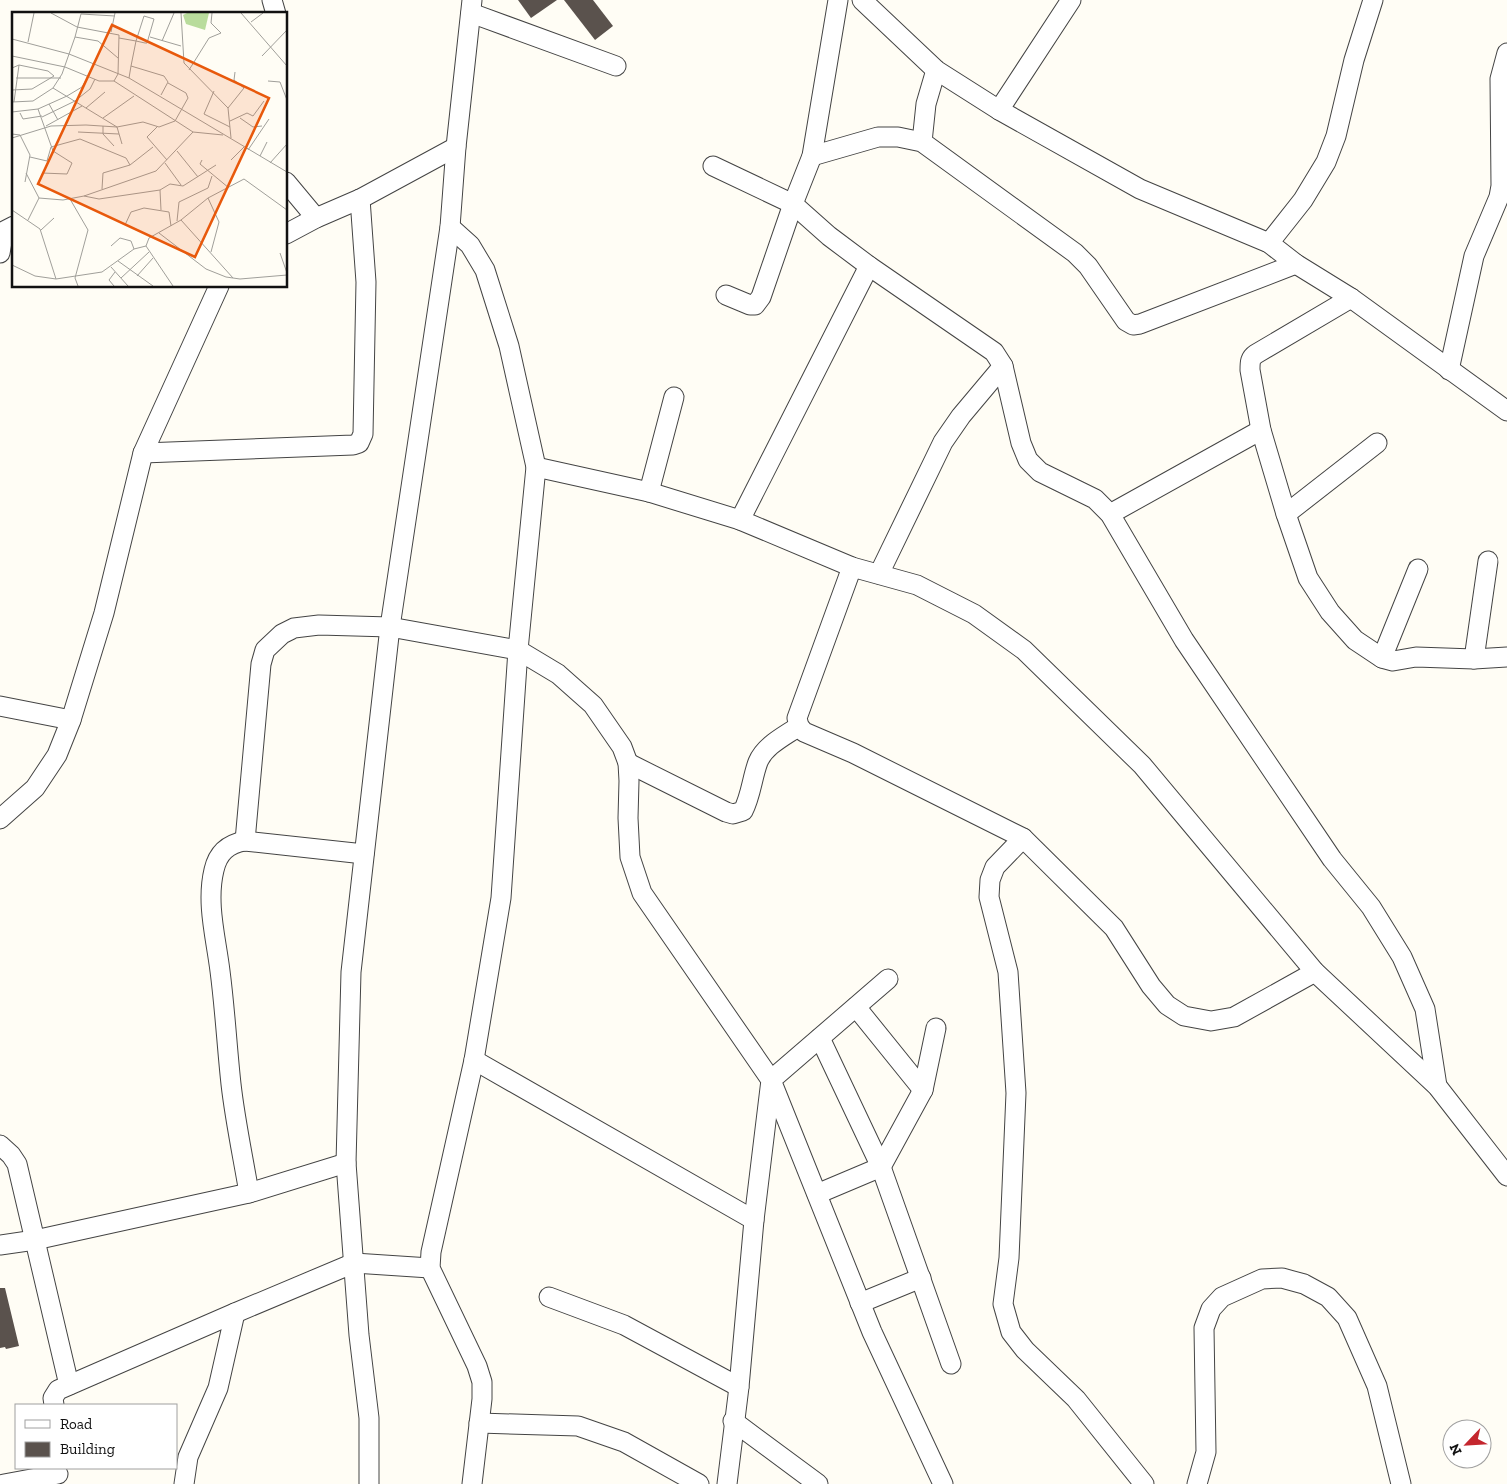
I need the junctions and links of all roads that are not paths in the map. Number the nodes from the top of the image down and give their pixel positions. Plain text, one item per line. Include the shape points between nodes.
1 (838, 0) edge
2 (862, 0) edge
3 (1071, 0) edge
4 (1373, 0) edge
5 (472, 6) edge
6 (1507, 53) edge
7 (616, 66) dead end
8 (936, 70) junction
9 (999, 110) junction
10 (922, 142) junction
11 (456, 148) junction
12 (812, 156) junction
13 (713, 166) dead end
14 (288, 184) edge
15 (360, 199) junction
16 (793, 204) junction
17 (316, 218) junction
18 (12, 227) edge
19 (450, 228) junction
20 (288, 233) edge
21 (1269, 243) junction
22 (0, 253) edge
23 (1296, 264) junction
24 (869, 266) junction
25 (218, 288) edge
26 (726, 294) dead end
27 (1351, 298) junction
28 (1003, 366) junction
29 (1449, 370) junction
30 (674, 398) dead end
31 (1507, 411) edge
32 (1261, 430) junction
33 (1377, 443) dead end
34 (143, 453) junction
35 (536, 467) junction
36 (648, 492) junction
37 (1110, 514) junction
38 (1286, 514) junction
39 (740, 520) junction
40 (1488, 561) dead end
41 (852, 567) junction
42 (1418, 569) dead end
43 (879, 574) junction
44 (390, 628) junction
45 (518, 650) junction
46 (1507, 657) edge
47 (1382, 658) junction
48 (1474, 659) junction
49 (0, 706) edge
50 (71, 720) junction
51 (799, 726) junction
52 (628, 763) junction
53 (0, 819) edge
54 (1023, 838) junction
55 (245, 841) junction
56 (364, 854) junction
57 (1314, 972) junction
58 (888, 979) dead end
59 (856, 1007) junction
60 (936, 1028) dead end
61 (820, 1038) junction
62 (474, 1060) junction
63 (771, 1080) junction
64 (1437, 1086) junction
65 (923, 1090) junction
66 (0, 1145) edge
67 (346, 1163) junction
68 (880, 1167) junction
69 (1507, 1176) edge
70 (249, 1193) junction
71 (817, 1194) junction
72 (754, 1220) junction
73 (34, 1240) junction
74 (0, 1245) edge
75 (354, 1263) junction
76 (430, 1268) junction
77 (920, 1278) junction
78 (549, 1298) dead end
79 (860, 1303) junction
80 (235, 1313) junction
81 (951, 1364) dead end
82 (69, 1385) junction
83 (739, 1387) junction
84 (54, 1404) edge
85 (734, 1421) junction
86 (479, 1423) junction
87 (59, 1475) edge
88 (4, 1484) edge
89 (184, 1484) edge
90 (369, 1484) edge
91 (472, 1484) edge
92 (699, 1484) edge
93 (728, 1484) edge
94 (818, 1484) edge
95 (943, 1484) edge
96 (1144, 1484) edge
97 (1197, 1484) edge
98 (1401, 1484) edge

1 - 12 street
2 - 8 street
3 - 9 street
4 - 21 street via 1326,162 1303,200
5 - 7 street
5 - 11 street
6 - 29 street via 1500,79 1499,197 1474,256
8 - 9 street
8 - 10 street via 926,104
9 - 21 street via 1140,189
10 - 12 street via 878,137
10 - 23 street via 1075,253 1088,266 1126,322 1140,324
11 - 15 street
11 - 19 street
12 - 16 street
13 - 16 street
14 - 17 street
15 - 17 street
15 - 34 street via 366,282 363,434 359,442 352,445
16 - 24 street
16 - 26 street via 758,302 750,305
17 - 20 street
18 - 22 street via 4,231
19 - 35 street via 470,246 485,270 509,346
19 - 44 street
21 - 23 street
23 - 27 street
24 - 28 street via 994,352
24 - 39 street
25 - 34 street
27 - 29 street
27 - 32 street via 1252,357 1250,370
28 - 37 street via 1028,460 1040,472 1095,499
28 - 43 street via 943,442
29 - 31 street
30 - 36 street
32 - 37 street
32 - 38 street
33 - 38 street
34 - 50 street via 104,613
35 - 36 street
35 - 45 street
36 - 39 street
37 - 64 street via 1184,640 1402,957 1425,1009
38 - 47 street via 1308,578 1330,612 1355,640
39 - 41 street
40 - 48 street
41 - 43 street
41 - 51 street via 798,718
42 - 47 street
43 - 57 street via 917,585 974,614 1024,650 1142,765
44 - 45 street
44 - 55 street via 319,624 294,628 282,634 266,650 261,664
44 - 56 street
45 - 52 street via 558,674 593,705 622,747
45 - 62 street via 500,898
46 - 48 street
47 - 48 street via 1393,661 1416,657
49 - 50 street
50 - 53 street via 57,755 35,788
51 - 52 street via 774,744 758,762 743,811 726,812
51 - 54 street via 804,732
52 - 63 street via 630,857 642,894
54 - 57 street via 1114,928 1151,986 1167,1004 1184,1016 1211,1021 1234,1017
54 - 96 street via 995,867 989,897 1008,972 1016,1093 1009,1258 1003,1304 1011,1332 1025,1350 1076,1399
55 - 56 street
55 - 70 street via 226,847 220,854 210,897 231,1086
56 - 67 street via 351,972
57 - 64 street
58 - 59 street
59 - 61 street
59 - 65 street
60 - 65 street
61 - 63 street
61 - 68 street
62 - 72 street
62 - 76 street
63 - 71 street
63 - 72 street
64 - 69 street
65 - 68 street
66 - 73 street via 17,1164
67 - 70 street
67 - 75 street
68 - 71 street
68 - 77 street
70 - 73 street
71 - 79 street
72 - 83 street
73 - 74 street
73 - 82 street
75 - 76 street
75 - 80 street
75 - 90 street via 368,1418
76 - 86 street via 477,1366 482,1382
77 - 79 street
77 - 81 street
78 - 83 street via 624,1325
79 - 95 street
80 - 82 street
80 - 89 street via 218,1388 188,1458
82 - 84 street via 58,1390 53,1398
83 - 85 street
85 - 93 street
85 - 94 street
86 - 91 street
86 - 92 street via 578,1426 624,1442
87 - 88 street
97 - 98 street via 1206,1452 1204,1328 1211,1310 1222,1297 1238,1288 1262,1279 1282,1278 1304,1284 1328,1297 1347,1318 1376,1386

